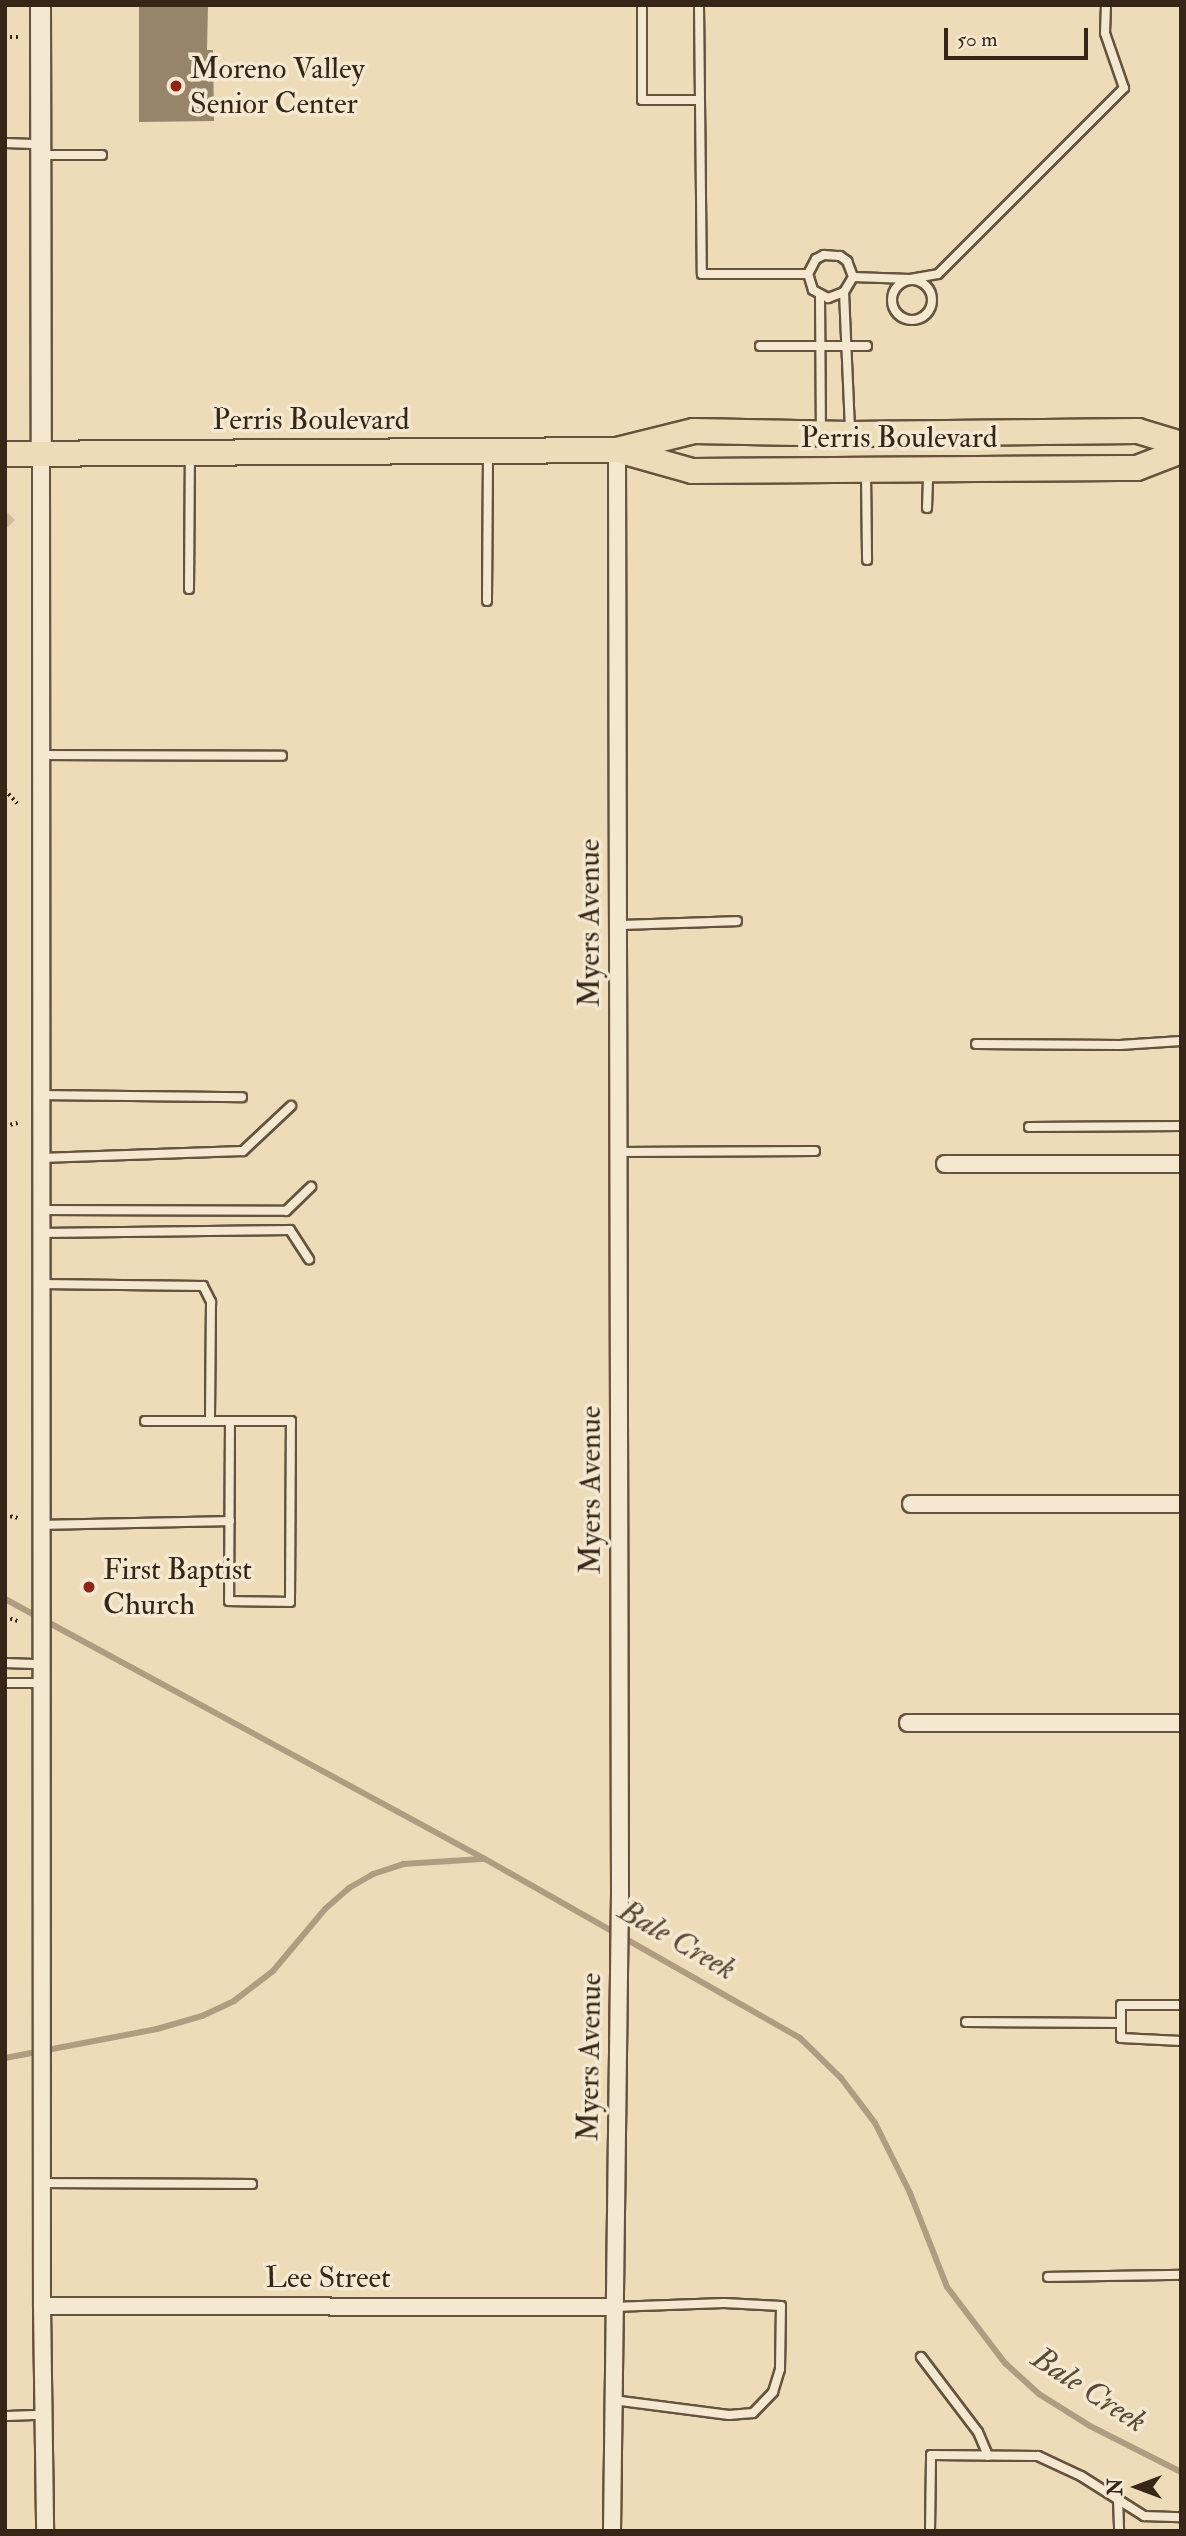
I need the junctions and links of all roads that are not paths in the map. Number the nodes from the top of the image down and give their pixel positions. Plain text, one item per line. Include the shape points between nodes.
1 (40, 5) edge
2 (642, 5) edge
3 (699, 5) edge
4 (1105, 5) edge
5 (700, 100) junction
6 (5, 143) edge
7 (40, 150) junction
8 (102, 155) dead end
9 (808, 274) junction
10 (853, 277) junction
11 (910, 279) junction
12 (845, 292) junction
13 (820, 295) junction
14 (760, 346) dead end
15 (820, 346) junction
16 (845, 346) junction
17 (867, 346) dead end
18 (821, 433) junction
19 (850, 434) junction
20 (1181, 444) edge
21 (488, 450) junction
22 (617, 450) junction
23 (1181, 451) edge
24 (190, 452) junction
25 (41, 453) junction
26 (5, 454) edge
27 (928, 469) junction
28 (866, 470) junction
29 (927, 508) dead end
30 (867, 560) dead end
31 (189, 589) dead end
32 (487, 601) dead end
33 (41, 755) junction
34 (282, 756) dead end
35 (737, 921) dead end
36 (618, 925) junction
37 (1181, 1041) edge
38 (976, 1044) dead end
39 (41, 1095) junction
40 (242, 1097) dead end
41 (291, 1106) dead end
42 (1181, 1125) edge
43 (1029, 1127) dead end
44 (815, 1151) dead end
45 (618, 1152) junction
46 (41, 1158) junction
47 (945, 1164) dead end
48 (1181, 1164) edge
49 (311, 1187) dead end
50 (41, 1210) junction
51 (41, 1233) junction
52 (309, 1259) dead end
53 (41, 1284) junction
54 (145, 1421) dead end
55 (210, 1421) junction
56 (230, 1421) junction
57 (911, 1504) dead end
58 (1181, 1504) edge
59 (230, 1521) junction
60 (41, 1525) junction
61 (5, 1663) edge
62 (41, 1664) junction
63 (5, 1683) edge
64 (41, 1683) junction
65 (908, 1723) dead end
66 (1181, 1723) edge
67 (1181, 2006) edge
68 (967, 2022) dead end
69 (1121, 2023) junction
70 (1181, 2041) edge
71 (42, 2183) junction
72 (252, 2184) dead end
73 (1181, 2275) edge
74 (1048, 2277) dead end
75 (42, 2306) junction
76 (613, 2307) junction
77 (921, 2357) dead end
78 (612, 2400) junction
79 (43, 2414) junction
80 (5, 2416) edge
81 (988, 2456) junction
82 (1118, 2498) junction
83 (1181, 2517) edge
84 (45, 2531) edge
85 (612, 2531) edge
86 (930, 2531) edge
87 (1119, 2531) edge

1 - 7 street
2 - 5 lane via 642,100
3 - 5 lane
4 - 11 lane via 1105,33 1124,88 938,274
5 - 9 lane via 702,274
6 - 7 lane
7 - 8 lane
7 - 25 street
9 - 10 lane via 816,259 832,254 847,261
9 - 13 lane via 813,290
10 - 11 lane
10 - 12 lane
11 - 11 lane via 896,286 891,302 898,316 913,321 928,313 932,298 925,284
12 - 13 lane via 828,298
12 - 16 lane
13 - 15 lane
14 - 15 lane
15 - 16 lane
15 - 18 lane
16 - 17 lane
16 - 19 lane
18 - 19 main road, Perris Boulevard
18 - 22 main road, Perris Boulevard via 694,431
19 - 20 main road, Perris Boulevard via 1138,431
21 - 22 main road, Perris Boulevard
21 - 24 main road, Perris Boulevard
21 - 32 lane
22 - 28 main road, Perris Boulevard via 692,471
22 - 36 street, Myers Avenue
23 - 27 main road, Perris Boulevard via 1137,468
24 - 25 main road, Perris Boulevard
24 - 31 lane
25 - 26 main road, Perris Boulevard
25 - 33 street
27 - 28 main road, Perris Boulevard
27 - 29 lane
28 - 30 lane
33 - 34 lane
33 - 39 street
35 - 36 lane
36 - 45 street, Myers Avenue
37 - 38 lane
39 - 40 lane
39 - 46 street
41 - 46 lane via 243,1152
42 - 43 lane
44 - 45 lane
45 - 76 street, Myers Avenue via 620,1894
46 - 50 street
47 - 48 street
49 - 50 lane via 286,1212
50 - 51 street
51 - 52 lane via 290,1230
51 - 53 street
53 - 55 lane via 204,1286 211,1302
53 - 60 street
54 - 55 lane
55 - 56 lane
56 - 59 lane
56 - 59 lane via 291,1421 290,1602 229,1601
57 - 58 street
59 - 60 lane
60 - 62 street
61 - 62 lane
62 - 64 street
63 - 64 lane
64 - 71 street
65 - 66 street
67 - 69 lane via 1121,2006
68 - 69 lane
69 - 70 lane via 1121,2038
71 - 72 lane
71 - 75 street
73 - 74 lane
75 - 76 street, Lee Street
75 - 79 street
76 - 78 street, Myers Avenue
76 - 78 lane via 781,2306 779,2369 773,2392 753,2413 729,2415
77 - 81 lane via 978,2432
78 - 85 street, Myers Avenue
79 - 80 lane
79 - 84 street
81 - 82 lane via 1038,2456
81 - 86 lane via 931,2455
82 - 83 lane via 1144,2516
82 - 87 lane

